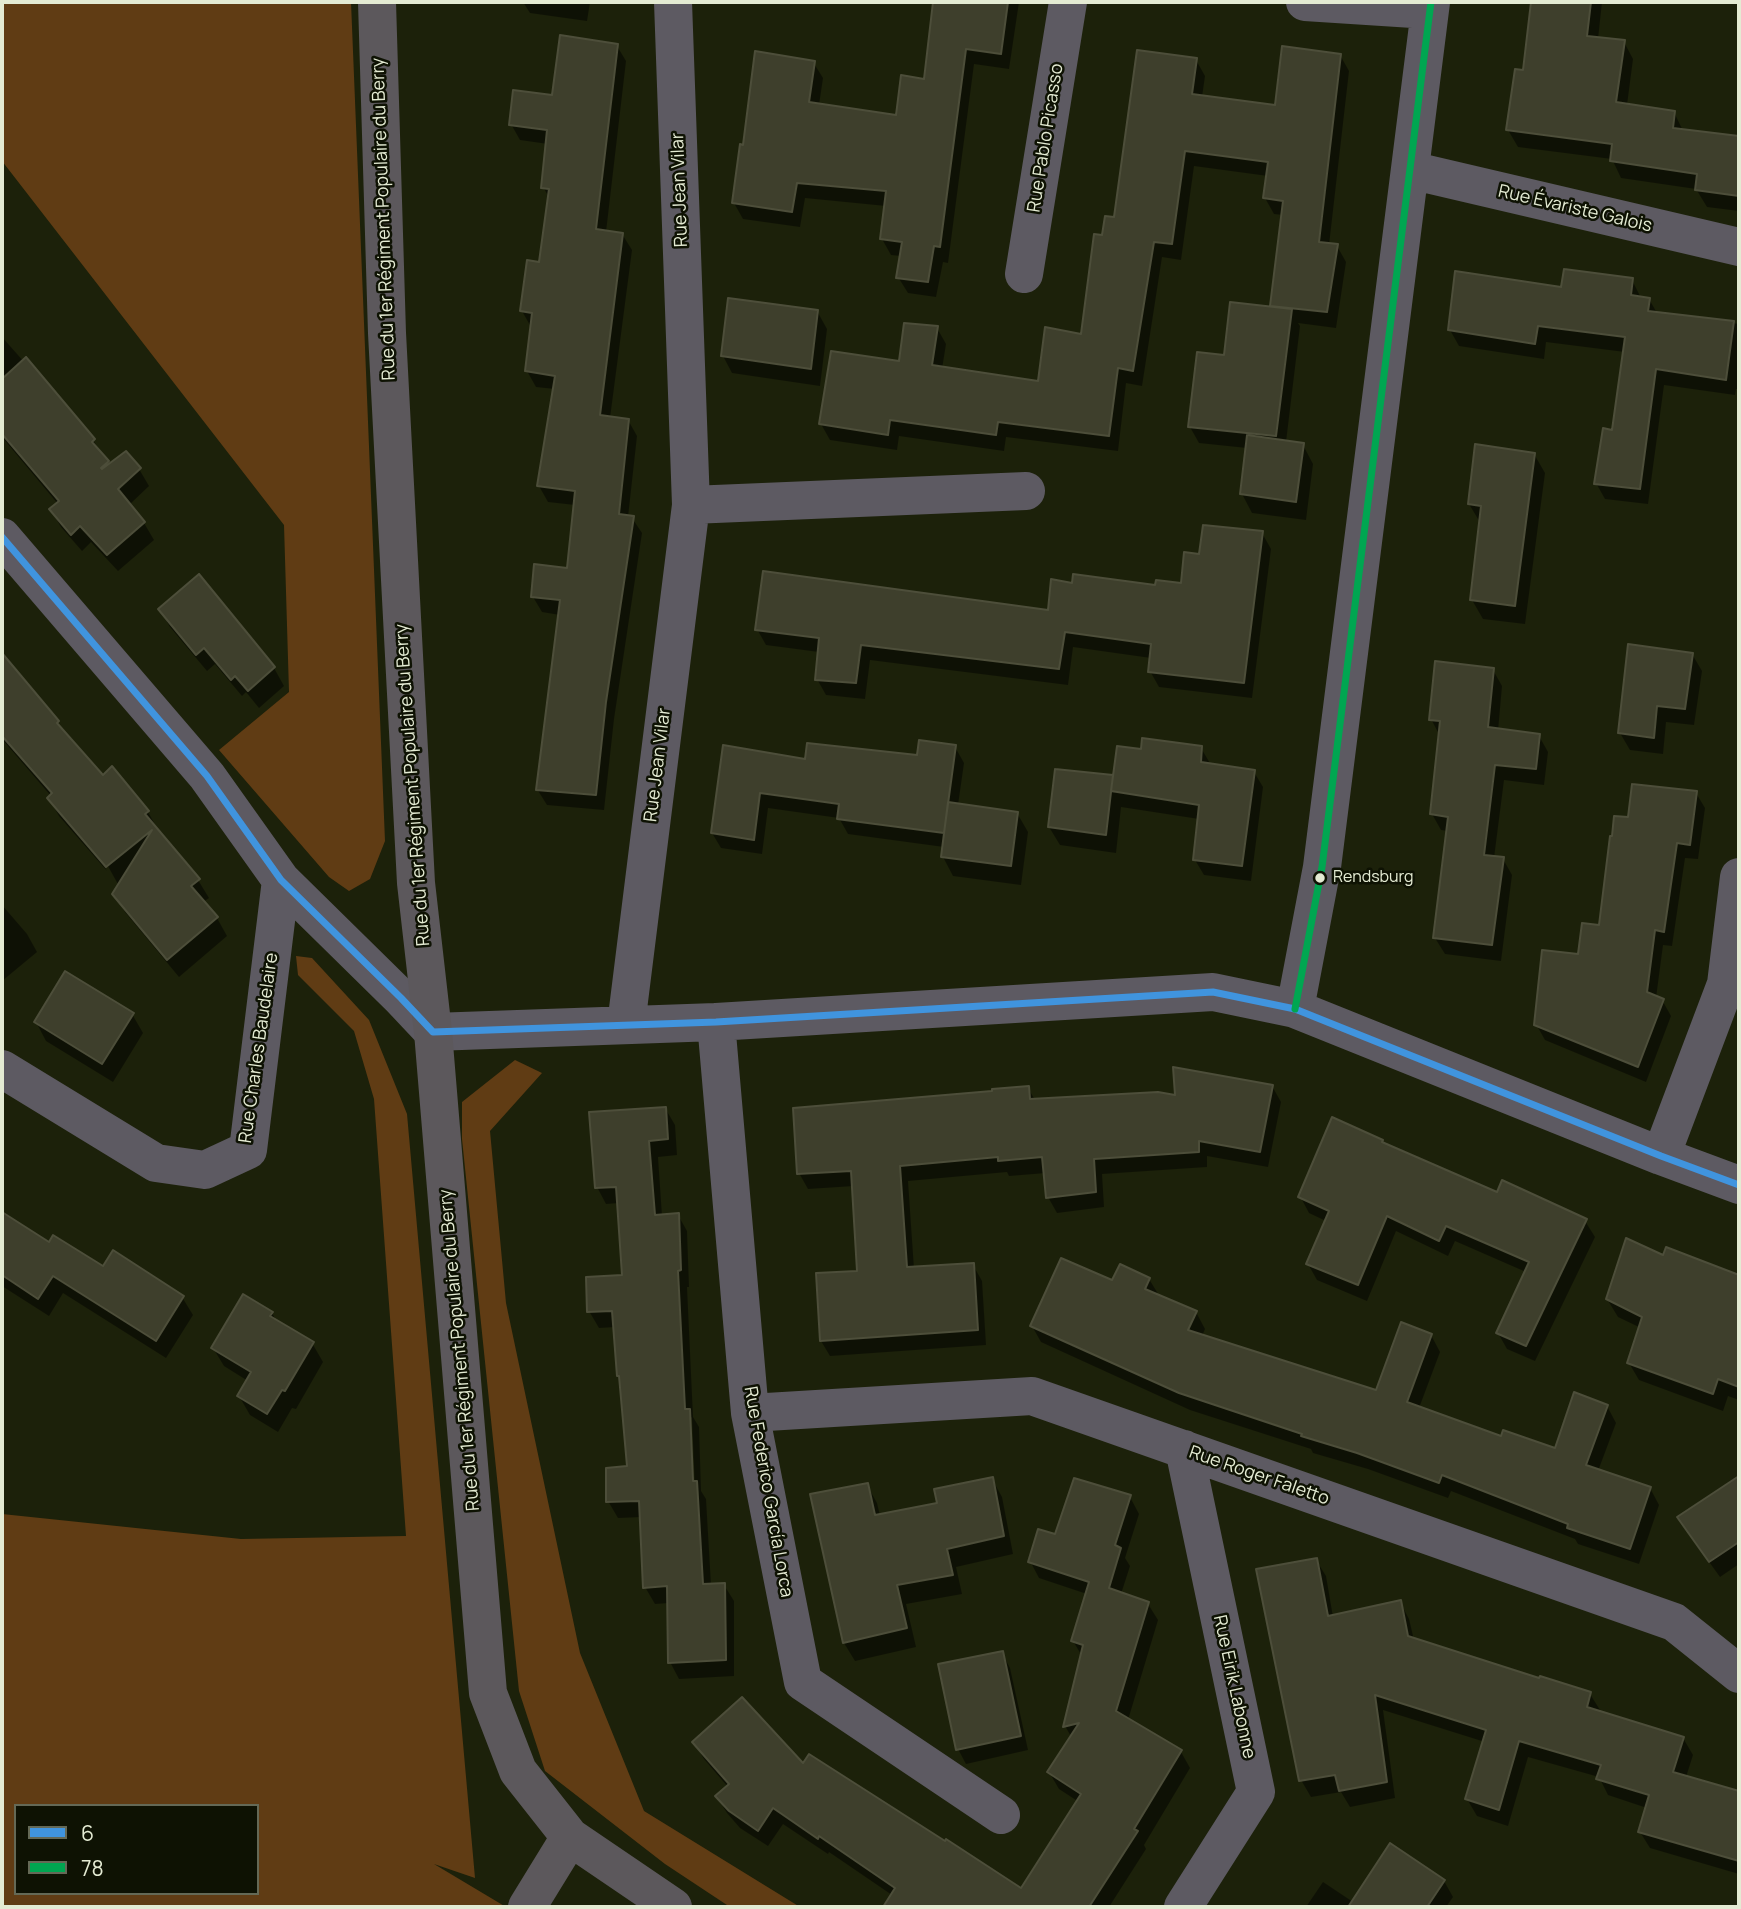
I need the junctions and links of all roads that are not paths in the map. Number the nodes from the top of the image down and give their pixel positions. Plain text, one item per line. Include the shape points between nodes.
1 (377, 2) edge
2 (673, 2) edge
3 (1068, 2) edge
4 (1305, 2) edge
5 (1430, 6) edge
6 (1410, 170) junction
7 (1739, 247) edge
8 (1024, 274) dead end
9 (1026, 491) dead end
10 (691, 505) junction
11 (2, 537) edge
12 (1739, 877) edge
13 (281, 880) junction
14 (1294, 1009) junction
15 (716, 1021) junction
16 (626, 1025) junction
17 (433, 1032) junction
18 (2, 1069) edge
19 (1661, 1156) junction
20 (1739, 1185) edge
21 (750, 1413) junction
22 (1184, 1450) junction
23 (1739, 1674) edge
24 (1001, 1815) dead end
25 (570, 1838) junction
26 (527, 1907) edge
27 (673, 1907) edge
28 (1183, 1907) edge

1 - 17 main road, Rue du 1er Régiment Populaire du Berry via 387,333 416,869
2 - 10 street, Rue Jean Vilar
3 - 8 street, Rue Pablo Picasso
4 - 5 street
5 - 6 street
6 - 7 street, Rue Évariste Galois
6 - 14 street via 1322,867
9 - 10 street
10 - 16 street, Rue Jean Vilar
11 - 13 street via 207,776
12 - 19 street via 1726,985
13 - 17 street
13 - 18 street, Rue Charles Baudelaire via 248,1150 205,1170 156,1163
14 - 15 street via 1213,992
14 - 19 street
15 - 16 street
15 - 21 street, Rue Federico García Lorca
16 - 17 street
17 - 25 main road, Rue du 1er Régiment Populaire du Berry via 488,1693 518,1771
19 - 20 street
21 - 22 street, Rue Roger Faletto via 1032,1396
21 - 24 street, Rue Federico García Lorca via 803,1682
22 - 23 street, Rue Roger Faletto via 1674,1622
22 - 28 street, Rue Eirik Labonne via 1256,1792
25 - 26 main road
25 - 27 main road, Rue du 1er Régiment Populaire du Berry

